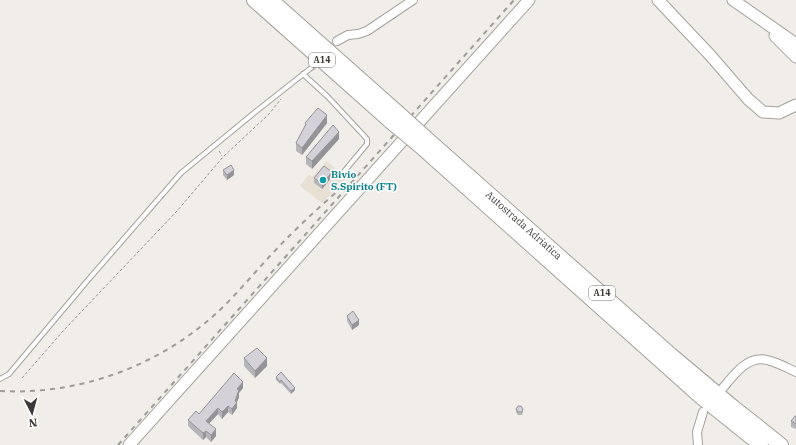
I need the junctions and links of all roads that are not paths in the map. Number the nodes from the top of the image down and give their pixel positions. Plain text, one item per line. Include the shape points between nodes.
1 (254, 0) edge
2 (271, 0) edge
3 (413, 0) edge
4 (529, 0) edge
5 (658, 0) edge
6 (733, 0) edge
7 (754, 15) junction
8 (337, 41) tunnel mouth
9 (796, 44) edge
10 (796, 57) edge
11 (311, 68) tunnel mouth
12 (303, 74) junction
13 (796, 105) edge
14 (393, 116) junction
15 (422, 142) junction
16 (342, 174) dead end
17 (796, 372) edge
18 (0, 379) edge
19 (722, 390) dead end
20 (703, 412) dead end
21 (129, 445) edge
22 (698, 445) edge
23 (761, 445) edge
24 (781, 445) edge

1 - 14 highway, Autostrada Adriatica / A14
2 - 14 highway, Autostrada Adriatica / A14
3 - 8 street via 367,31 348,35
4 - 21 main road
5 - 13 main road via 748,99 763,112 778,113
6 - 7 main road
7 - 9 main road
7 - 10 main road
11 - 12 lane
12 - 16 lane via 367,139 367,144
12 - 18 lane via 181,173 9,374
14 - 15 highway, Autostrada Adriatica / A14, bridge
15 - 23 highway, Autostrada Adriatica / A14 via 701,397
15 - 24 highway, Autostrada Adriatica / A14 via 671,355
17 - 19 street via 765,359 757,360 740,368
20 - 22 street

